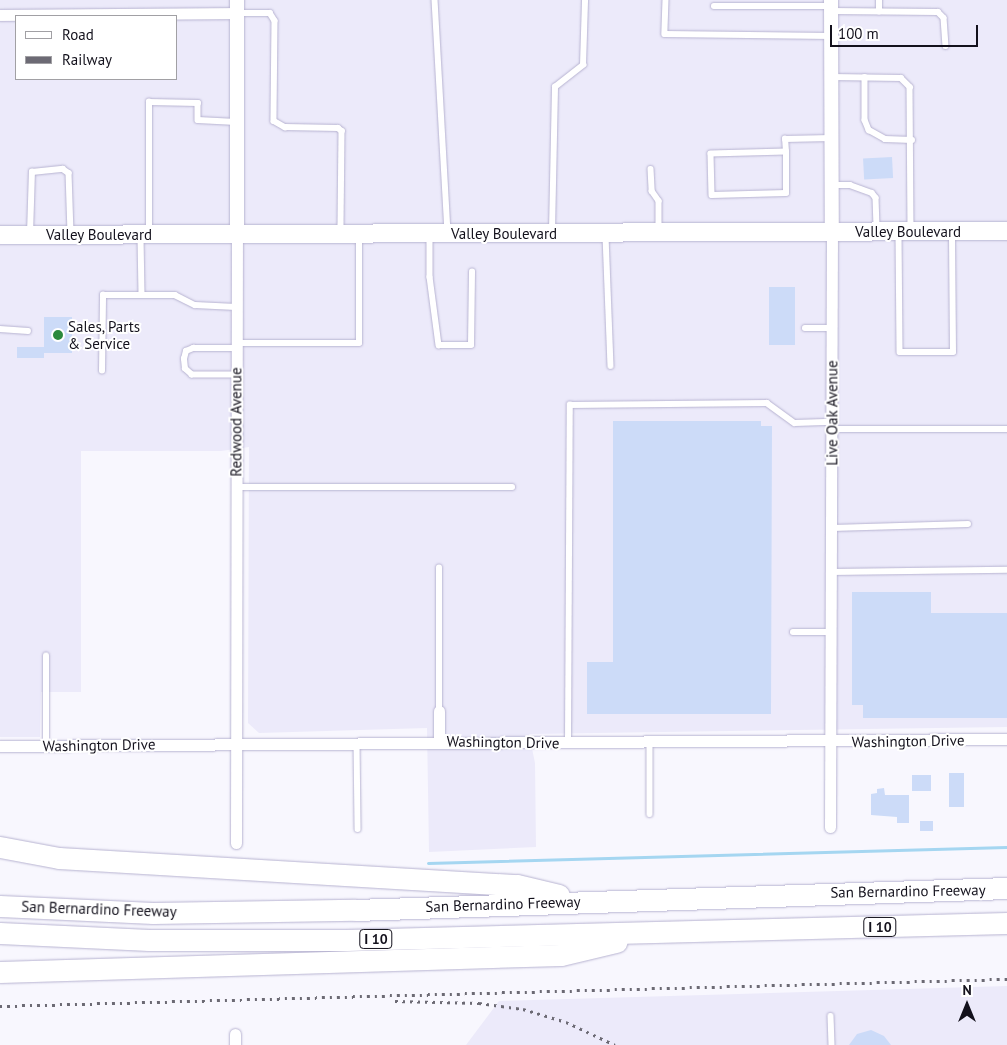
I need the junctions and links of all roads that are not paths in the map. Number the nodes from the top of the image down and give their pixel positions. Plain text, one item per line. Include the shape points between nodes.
1 (435, 0) edge
2 (585, 0) edge
3 (666, 0) edge
4 (879, 0) edge
5 (714, 6) dead end
6 (831, 6) edge
7 (237, 7) edge
8 (879, 12) junction
9 (0, 15) edge
10 (831, 36) junction
11 (946, 46) dead end
12 (830, 77) junction
13 (865, 77) junction
14 (237, 122) junction
15 (831, 138) junction
16 (912, 140) junction
17 (786, 152) junction
18 (651, 169) dead end
19 (832, 186) junction
20 (1007, 231) edge
21 (832, 232) junction
22 (877, 232) junction
23 (905, 232) junction
24 (952, 232) junction
25 (660, 233) junction
26 (350, 234) junction
27 (439, 234) junction
28 (552, 234) junction
29 (606, 234) junction
30 (0, 235) edge
31 (30, 235) junction
32 (71, 235) junction
33 (145, 235) junction
34 (236, 235) junction
35 (472, 272) dead end
36 (142, 295) junction
37 (236, 306) junction
38 (0, 328) edge
39 (805, 328) dead end
40 (832, 328) junction
41 (28, 330) dead end
42 (236, 345) junction
43 (611, 366) dead end
44 (102, 371) dead end
45 (236, 374) junction
46 (832, 426) junction
47 (1007, 429) edge
48 (236, 487) junction
49 (512, 487) dead end
50 (968, 524) dead end
51 (832, 528) junction
52 (439, 568) dead end
53 (1007, 570) edge
54 (831, 572) junction
55 (793, 632) dead end
56 (831, 632) junction
57 (46, 656) dead end
58 (439, 712) joint
59 (1007, 740) edge
60 (357, 742) junction
61 (439, 742) junction
62 (830, 742) junction
63 (235, 743) junction
64 (568, 743) junction
65 (650, 743) junction
66 (0, 746) edge
67 (46, 746) junction
68 (650, 814) dead end
69 (830, 827) dead end
70 (358, 829) dead end
71 (236, 843) dead end
72 (0, 847) edge
73 (1007, 888) edge
74 (586, 902) junction
75 (0, 906) edge
76 (1007, 923) edge
77 (659, 932) junction
78 (0, 933) edge
79 (0, 972) edge
80 (831, 1016) dead end
81 (832, 1045) edge

1 - 27 lane
2 - 28 lane via 583,65 555,87
3 - 10 lane via 665,34
4 - 8 lane
5 - 6 lane
6 - 8 lane
6 - 10 street, Live Oak Avenue
7 - 9 street
7 - 14 street, Redwood Avenue
7 - 26 lane via 270,13 275,21 274,121 285,127 338,128 342,131
8 - 11 lane via 938,12 944,18
10 - 12 street, Live Oak Avenue
12 - 13 lane
12 - 15 street, Live Oak Avenue
13 - 16 lane via 865,120 869,130 885,139
13 - 16 lane via 901,78 906,81 912,94
14 - 33 lane via 198,120 198,103 149,102 149,201
14 - 34 street, Redwood Avenue
15 - 17 lane via 785,139
15 - 19 street, Live Oak Avenue
16 - 23 lane
17 - 17 lane via 786,193 712,195 711,154
18 - 25 lane via 652,191 659,201
19 - 21 street, Live Oak Avenue
19 - 22 lane via 862,187 872,193 876,198
20 - 24 main road, Valley Boulevard
21 - 22 main road, Valley Boulevard
21 - 25 main road, Valley Boulevard
21 - 40 street, Live Oak Avenue
22 - 23 main road, Valley Boulevard
23 - 24 main road, Valley Boulevard
23 - 24 lane via 900,352 953,352
25 - 29 main road, Valley Boulevard
26 - 27 main road, Valley Boulevard
26 - 34 main road, Valley Boulevard
26 - 42 lane via 359,343
27 - 28 main road, Valley Boulevard
27 - 35 lane via 430,277 439,345 471,345
28 - 29 main road, Valley Boulevard
29 - 43 lane
30 - 31 main road, Valley Boulevard
31 - 32 main road, Valley Boulevard
31 - 32 lane via 32,172 63,169 70,174
32 - 33 main road, Valley Boulevard
33 - 34 main road, Valley Boulevard
33 - 36 lane
34 - 37 street, Redwood Avenue
36 - 37 lane via 175,295 195,305
36 - 44 lane via 103,295
37 - 42 street, Redwood Avenue
38 - 41 lane
39 - 40 lane
40 - 46 street, Live Oak Avenue
42 - 45 street, Redwood Avenue
42 - 45 lane via 193,348 186,351 184,359 185,369 192,375
45 - 48 street, Redwood Avenue
46 - 47 lane
46 - 51 street, Live Oak Avenue
46 - 64 lane via 795,422 768,404 570,405
48 - 49 lane
48 - 63 street, Redwood Avenue
50 - 51 lane
51 - 54 street, Live Oak Avenue
52 - 58 lane
53 - 54 lane
54 - 56 street, Live Oak Avenue
55 - 56 lane
56 - 62 street, Live Oak Avenue
57 - 67 lane
58 - 61 street
59 - 62 street, Washington Drive
60 - 61 street, Washington Drive
60 - 63 street, Washington Drive
60 - 70 lane
61 - 64 street, Washington Drive
62 - 65 street, Washington Drive
62 - 69 street, Live Oak Avenue
63 - 67 street, Washington Drive
63 - 71 street, Redwood Avenue
64 - 65 street, Washington Drive
65 - 68 lane
66 - 67 street, Washington Drive
72 - 74 highway via 34,855 81,860 517,885
73 - 74 highway, San Bernardino Freeway / I 10
74 - 75 highway, San Bernardino Freeway / I 10 via 153,913
76 - 77 highway, San Bernardino Freeway / I 10
77 - 78 highway, San Bernardino Freeway / I 10 via 346,940 149,940
77 - 79 highway via 562,955
80 - 81 lane

